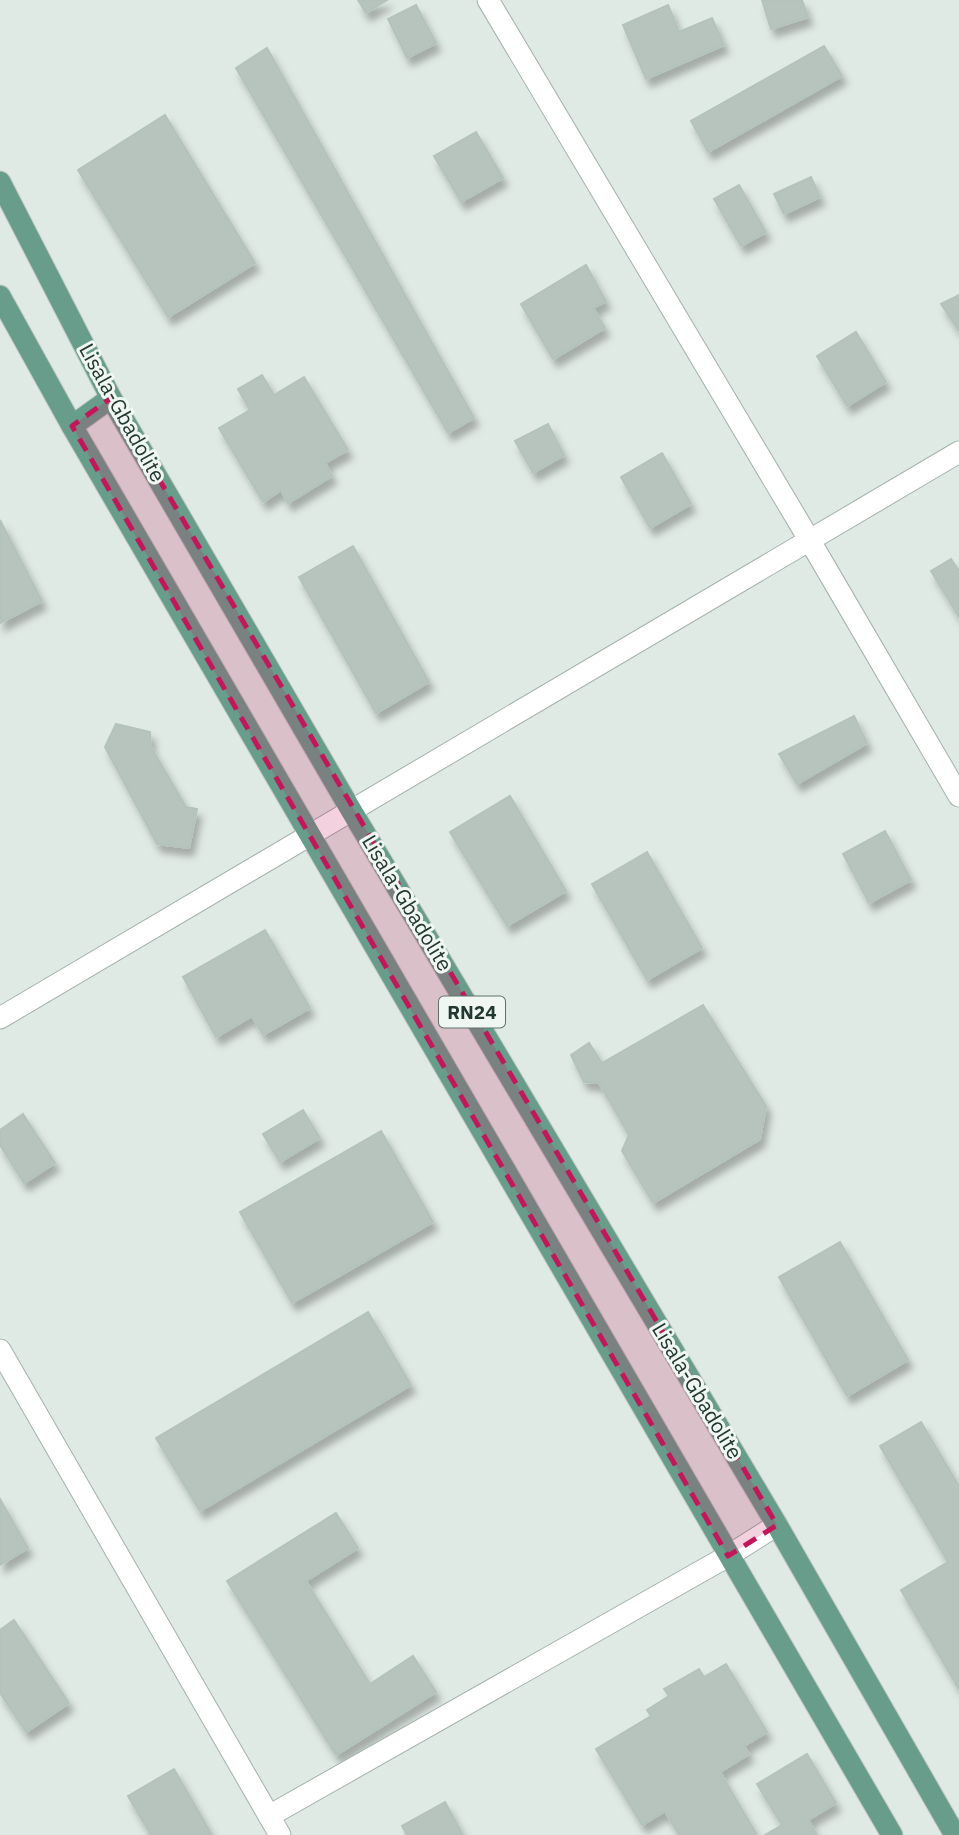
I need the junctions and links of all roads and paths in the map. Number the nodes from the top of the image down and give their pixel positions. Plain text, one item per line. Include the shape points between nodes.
1 (488, 0) edge
2 (0, 182) edge
3 (0, 296) edge
4 (111, 398) junction
5 (72, 426) junction
6 (959, 452) edge
7 (810, 541) junction
8 (959, 796) edge
9 (351, 810) junction
10 (310, 834) junction
11 (0, 1018) edge
12 (0, 1350) edge
13 (777, 1525) junction
14 (728, 1556) junction
15 (269, 1816) junction
16 (280, 1835) edge
17 (892, 1835) edge
18 (955, 1835) edge

1 - 7 street
2 - 4 main road, Lisala-Gbadolite / RN24
3 - 5 main road, RN24
4 - 5 main road
4 - 9 main road, Lisala-Gbadolite / RN24
5 - 10 main road, RN24
6 - 7 street
7 - 8 street
7 - 9 street
9 - 10 street
9 - 13 main road, Lisala-Gbadolite / RN24
10 - 11 street
10 - 14 main road, RN24
12 - 15 street
13 - 14 street
13 - 18 main road, Lisala-Gbadolite / RN24
14 - 15 street
14 - 17 main road, RN24
15 - 16 street

